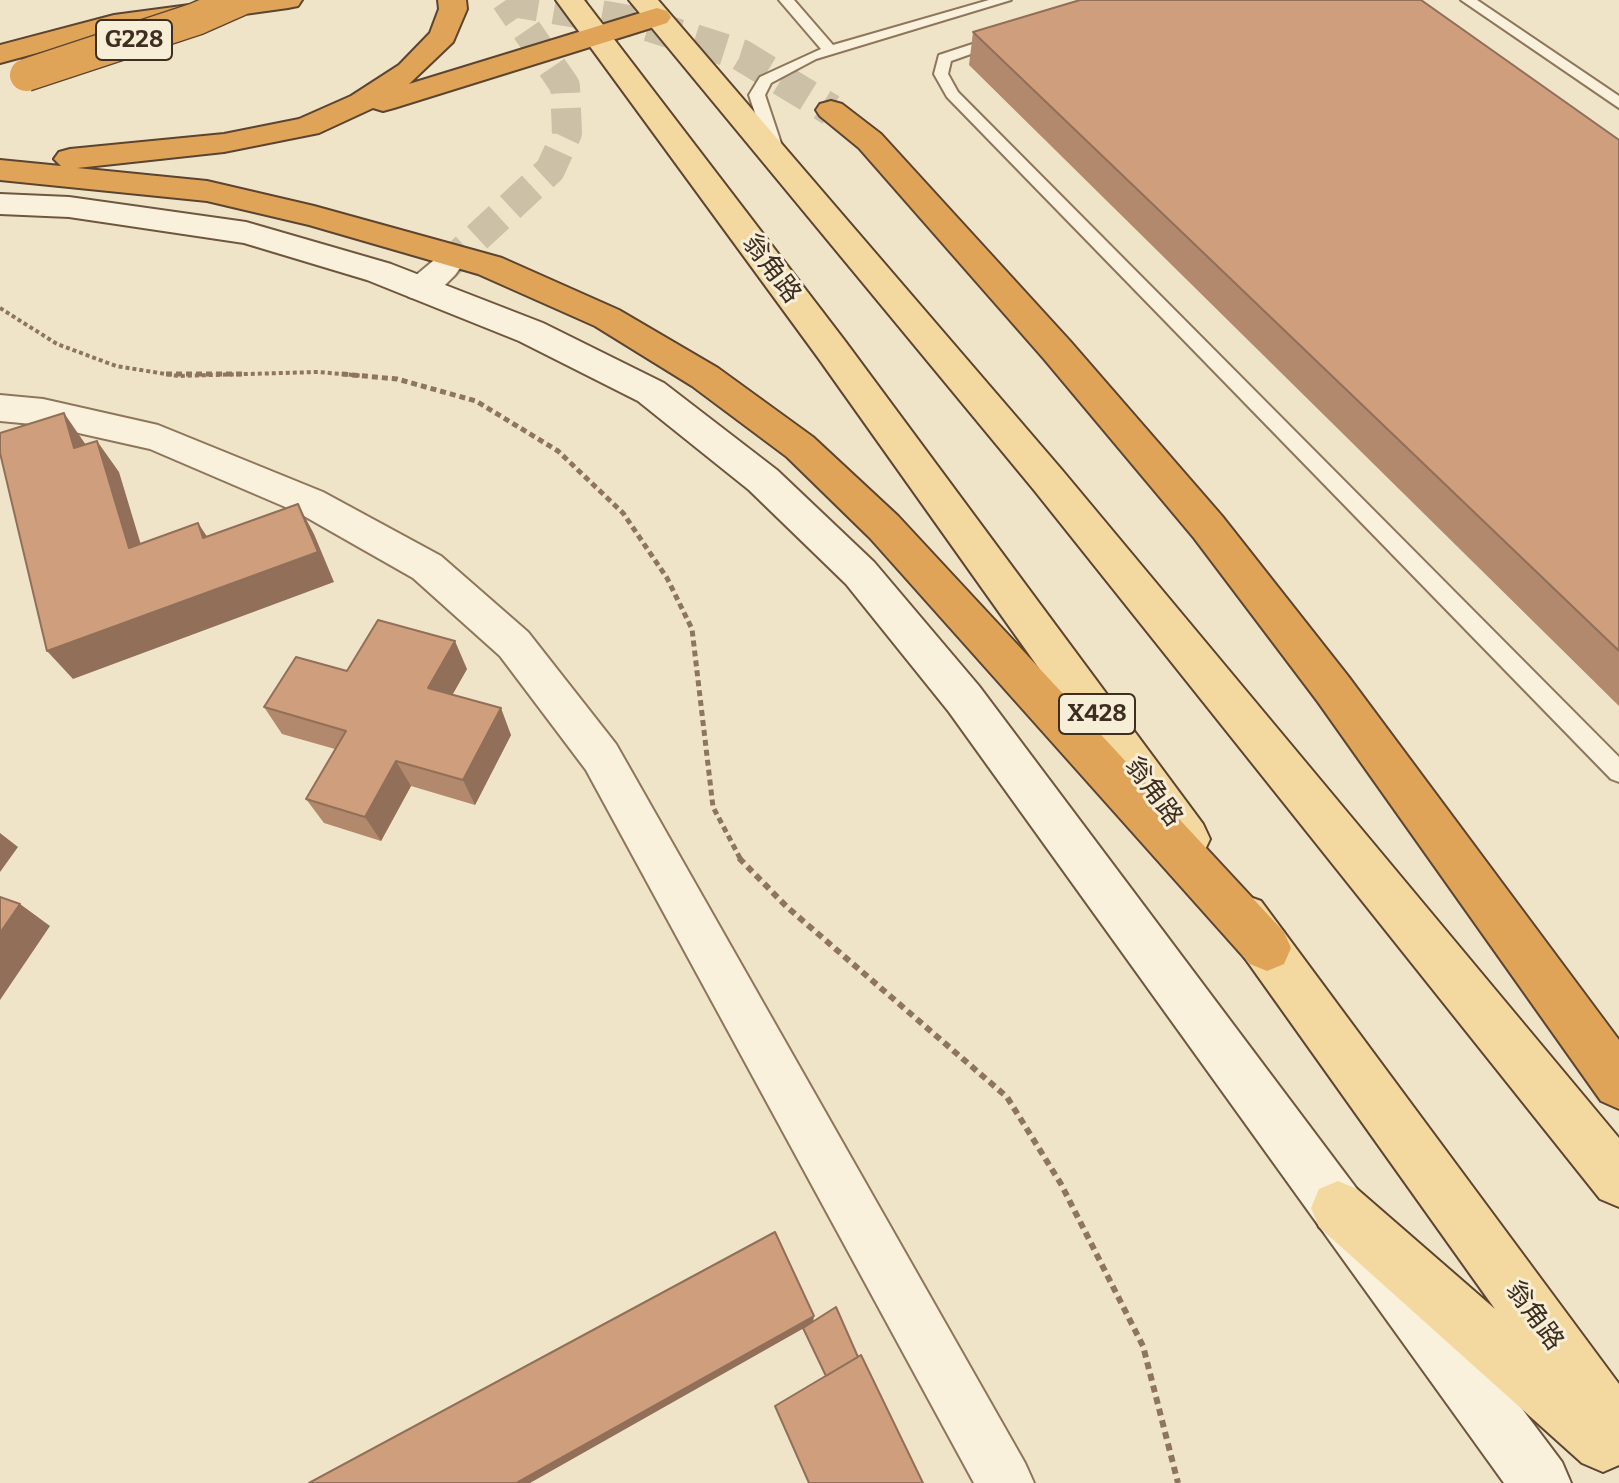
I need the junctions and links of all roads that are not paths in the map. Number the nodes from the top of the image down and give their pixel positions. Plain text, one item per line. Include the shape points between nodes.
1 (239, 0) edge
2 (288, 0) edge
3 (452, 0) edge
4 (570, 0) edge
5 (786, 0) edge
6 (1004, 0) edge
7 (1468, 0) edge
8 (650, 8) edge
9 (1016, 34) edge
10 (596, 35) junction
11 (831, 51) junction
12 (0, 54) edge
13 (13, 78) edge
14 (1619, 103) edge
15 (831, 110) tunnel mouth
16 (308, 126) junction
17 (779, 160) junction
18 (0, 168) edge
19 (0, 204) edge
20 (0, 408) edge
21 (1619, 772) edge
22 (1267, 948) junction
23 (1619, 1083) edge
24 (1619, 1180) edge
25 (1338, 1208) junction
26 (1619, 1433) edge
27 (1619, 1455) edge
28 (1005, 1483) edge
29 (1541, 1483) edge

1 - 13 highway, G228, bridge
2 - 12 highway via 114,24
3 - 16 highway via 443,36 409,71 362,102
4 - 10 main road, 翁角路 / X428
5 - 11 lane
6 - 11 lane
7 - 14 lane
8 - 10 highway
8 - 17 main road
9 - 21 lane via 944,58 941,74 952,94
10 - 16 highway
10 - 22 main road, 翁角路 / X428
11 - 17 lane via 765,80 757,95
15 - 23 highway via 870,141 1208,527 1333,689
16 - 18 highway via 224,143
17 - 24 main road via 1048,480
18 - 22 highway via 207,191 490,266 607,318 705,377 800,447 884,527
19 - 25 street via 69,207 246,233 379,272 432,279 651,392 763,480 860,573 964,699
20 - 28 street via 43,412 158,438 310,502 427,567 514,644 601,757
22 - 26 main road, 翁角路 / X428
25 - 27 main road
25 - 29 street

